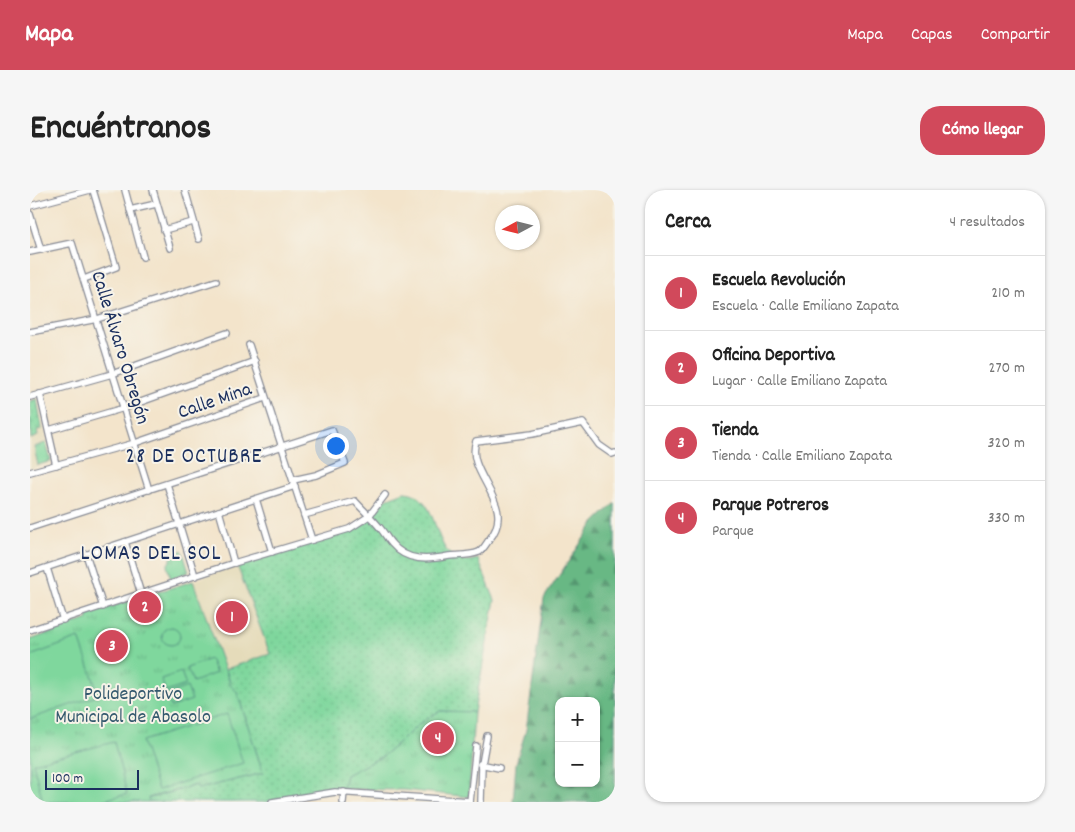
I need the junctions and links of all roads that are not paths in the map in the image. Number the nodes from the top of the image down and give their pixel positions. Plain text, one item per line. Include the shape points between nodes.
1 (92, 190) edge
2 (125, 190) edge
3 (153, 190) edge
4 (185, 190) edge
5 (156, 204) junction
6 (30, 206) edge
7 (130, 210) junction
8 (30, 214) edge
9 (193, 222) junction
10 (164, 230) junction
11 (199, 239) dead end
12 (170, 248) dead end
13 (41, 250) junction
14 (30, 252) edge
15 (143, 258) dead end
16 (84, 279) junction
17 (216, 281) dead end
18 (97, 319) junction
19 (30, 332) edge
20 (227, 332) dead end
21 (249, 345) dead end
22 (255, 361) junction
23 (112, 374) junction
24 (40, 394) junction
25 (30, 397) edge
26 (265, 398) junction
27 (124, 408) junction
28 (49, 430) junction
29 (135, 443) junction
30 (281, 447) junction
31 (615, 454) edge
32 (56, 465) junction
33 (30, 472) edge
34 (294, 483) junction
35 (167, 484) junction
36 (149, 490) junction
37 (385, 495) dead end
38 (256, 499) junction
39 (219, 511) junction
40 (304, 515) junction
41 (369, 516) junction
42 (178, 524) junction
43 (30, 528) edge
44 (312, 540) junction
45 (124, 542) junction
46 (272, 552) junction
47 (86, 554) junction
48 (234, 563) junction
49 (47, 568) junction
50 (30, 573) edge
51 (195, 576) junction
52 (141, 594) junction
53 (103, 607) junction
54 (63, 620) junction
55 (30, 630) edge
56 (487, 736) dead end
57 (476, 746) dead end
58 (474, 763) junction
59 (482, 764) junction
60 (499, 768) dead end
61 (344, 792) junction
62 (272, 802) edge
63 (343, 802) edge
64 (470, 802) edge
65 (481, 802) edge

1 - 6 street
1 - 16 street via 116,267
2 - 7 street
3 - 5 street
4 - 9 street
5 - 7 street
5 - 10 street
7 - 15 street
8 - 13 street
9 - 10 street
9 - 11 street
10 - 12 street
13 - 14 street
13 - 16 street, Calle Álvaro Obregón via 72,243
16 - 18 street, Calle Álvaro Obregón
17 - 18 street
18 - 19 street
18 - 23 street, Calle Álvaro Obregón
20 - 23 street
21 - 22 street
22 - 26 street
22 - 27 street
23 - 24 street
23 - 27 street, Calle Álvaro Obregón
24 - 25 street
24 - 28 street
26 - 29 street, Calle Mina
26 - 30 street
27 - 28 street
27 - 29 street, Calle Álvaro Obregón
28 - 32 street
29 - 32 street, Calle Mina
29 - 36 street, Calle Álvaro Obregón
30 - 34 street
30 - 34 street via 332,430 345,463
30 - 35 street
31 - 41 street via 599,445 583,423 476,441 472,450 477,468 493,493 498,517 492,537 480,551 427,560 416,558 392,545
32 - 33 street, Calle Mina
34 - 38 street
34 - 40 street
35 - 36 street
35 - 42 street
36 - 43 street
37 - 41 street
38 - 39 street
38 - 46 street
39 - 42 street
39 - 48 street
40 - 41 street via 355,501
40 - 44 street
41 - 44 street via 349,529
42 - 45 street
42 - 51 street
44 - 46 street
45 - 47 street
45 - 52 street
46 - 48 street
47 - 49 street
47 - 53 street
48 - 51 street
49 - 50 street
49 - 54 street
51 - 52 street
52 - 53 street
53 - 54 street
54 - 55 street
56 - 59 street
57 - 58 street
58 - 59 street
58 - 64 street
59 - 60 street
59 - 65 street
61 - 62 street
61 - 63 street
61 - 64 street

